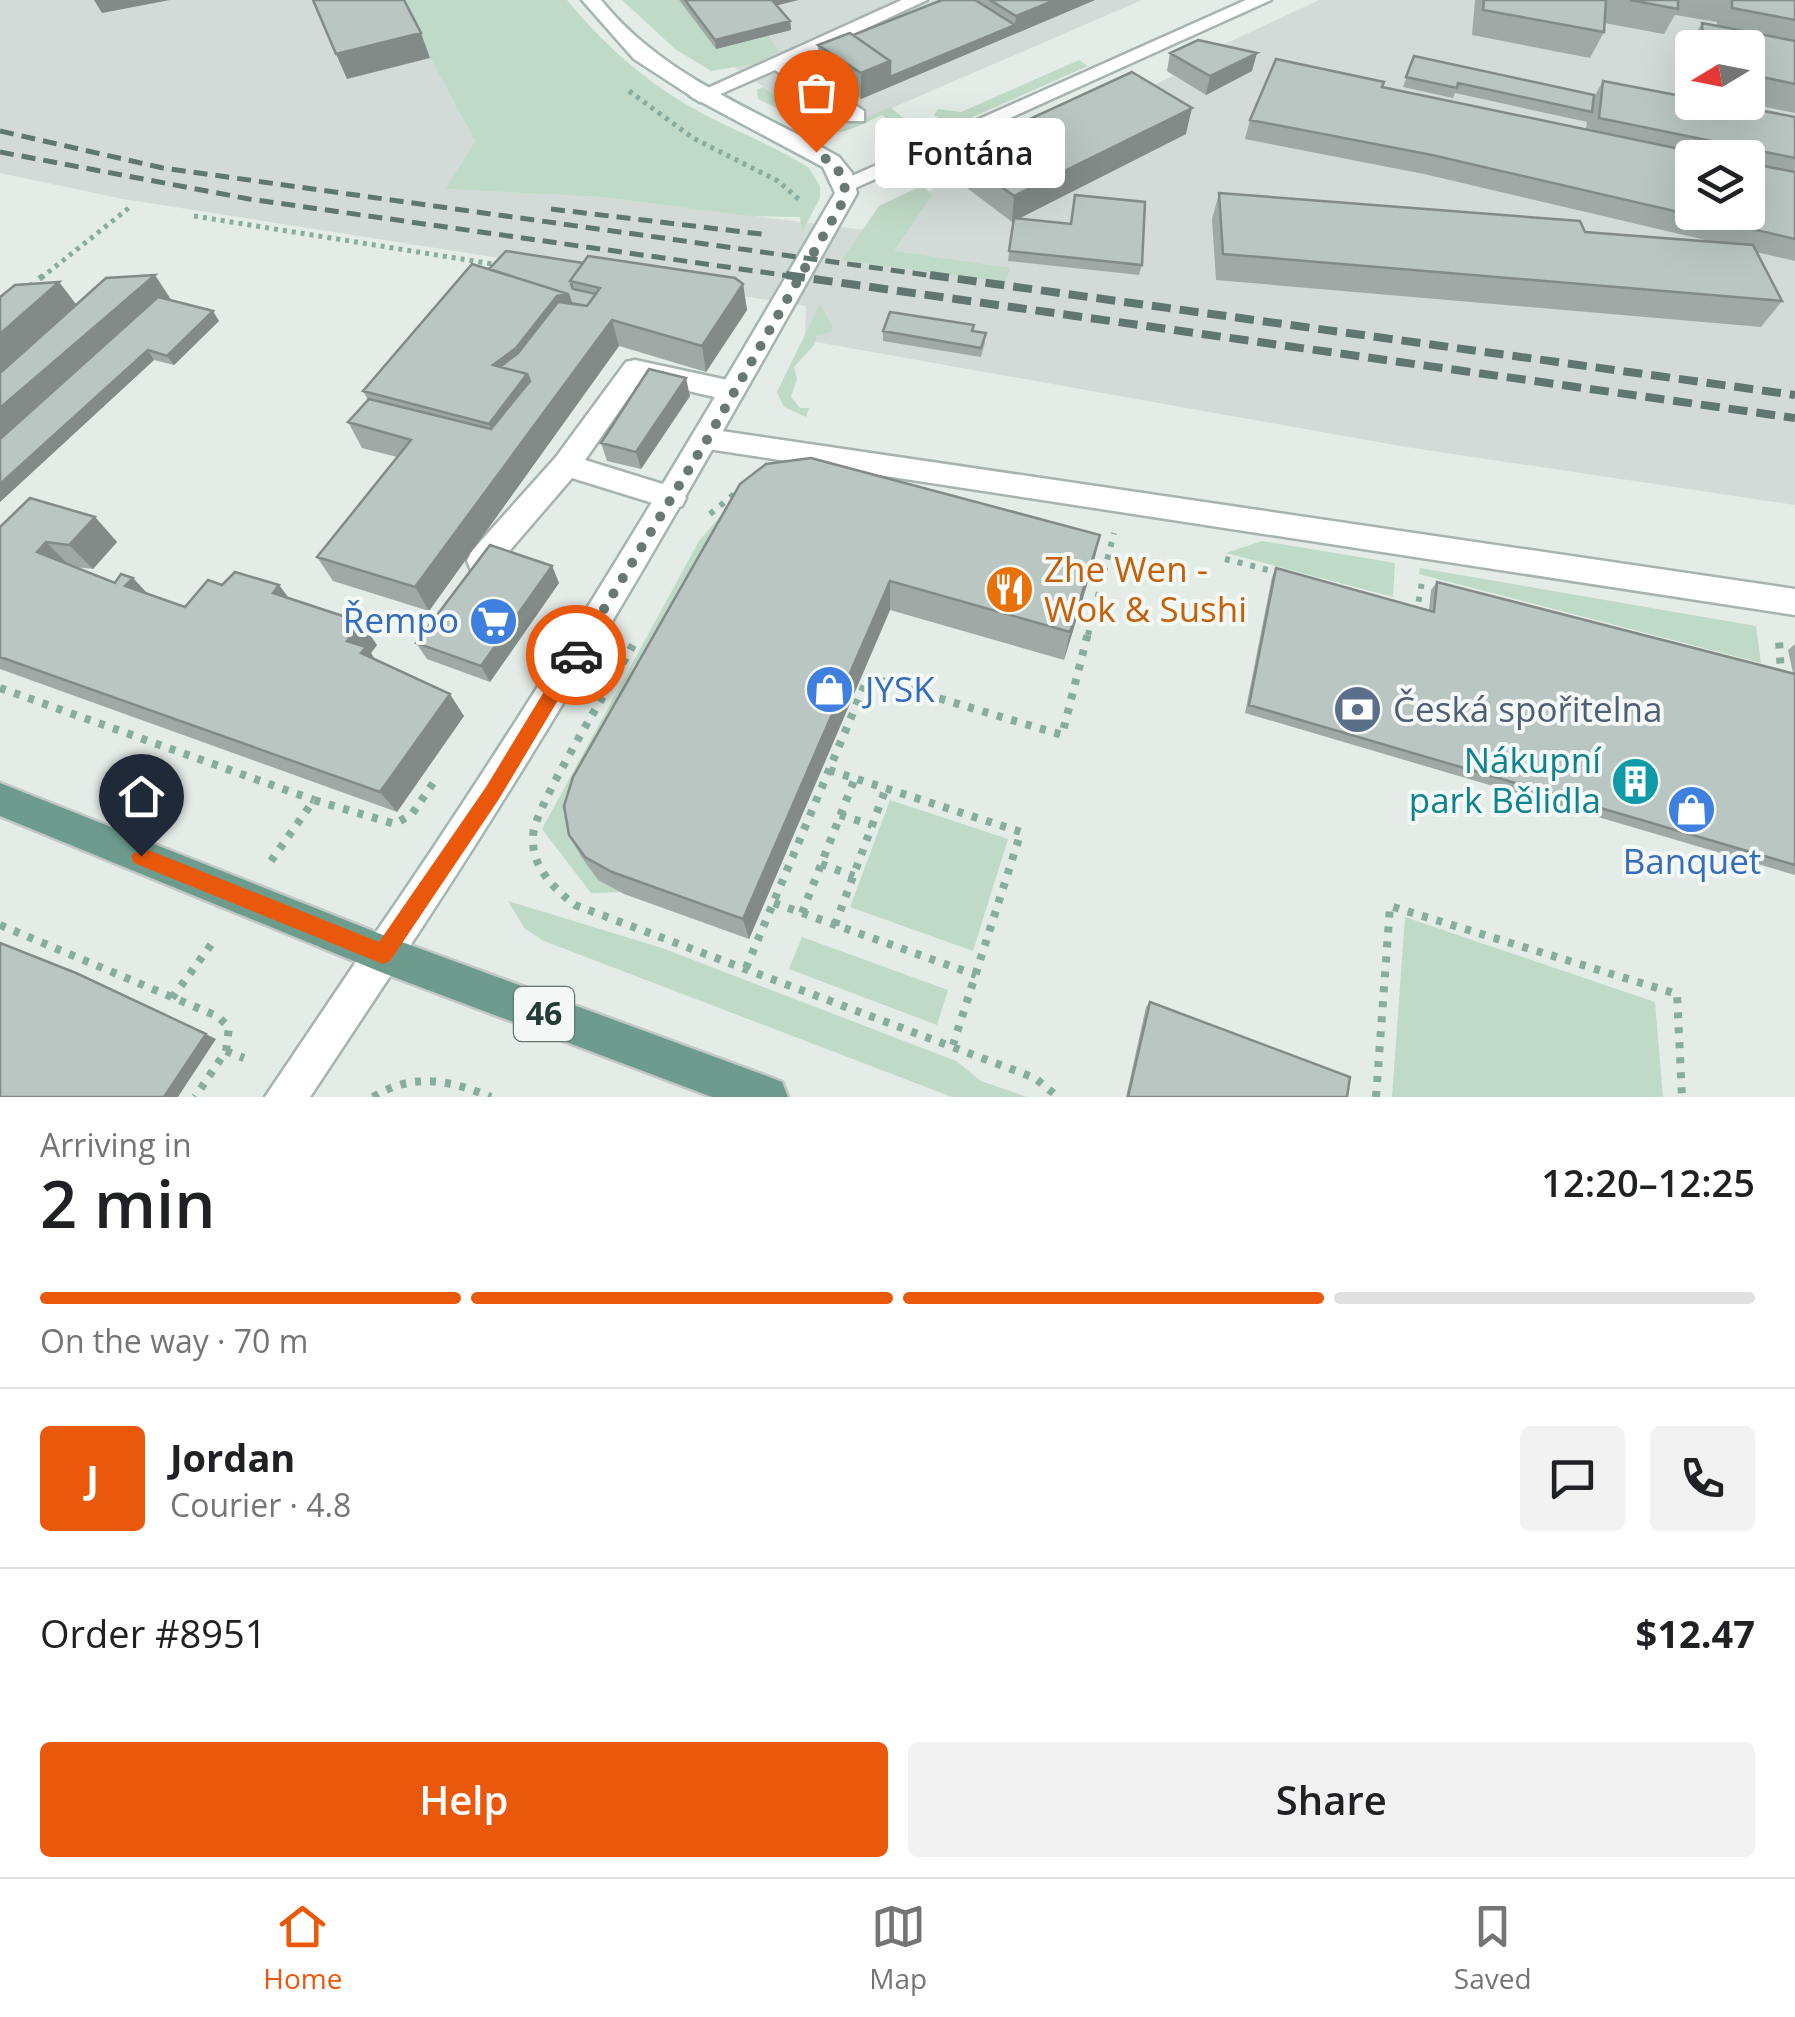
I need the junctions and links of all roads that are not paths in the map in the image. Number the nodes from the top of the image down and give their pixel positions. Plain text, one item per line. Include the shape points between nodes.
1 (591, 0) edge
2 (918, 0) edge
3 (1262, 0) edge
4 (777, 62) junction
5 (700, 96) junction
6 (856, 116) dead end
7 (846, 184) junction
8 (732, 391) junction
9 (708, 438) junction
10 (566, 465) junction
11 (672, 498) junction
12 (482, 561) edge
13 (1795, 602) edge
14 (0, 799) edge
15 (383, 954) junction
16 (286, 1097) edge
17 (767, 1097) edge

1 - 5 street via 640,54
2 - 4 street
3 - 7 street
4 - 5 street
4 - 6 street
5 - 7 street via 816,152 837,167
7 - 8 street via 837,214
8 - 9 street
8 - 10 street via 635,370
9 - 11 street
9 - 13 street
10 - 11 street
10 - 12 street
11 - 15 street via 492,793
14 - 15 main road, 46
15 - 16 street
15 - 17 main road, 46

